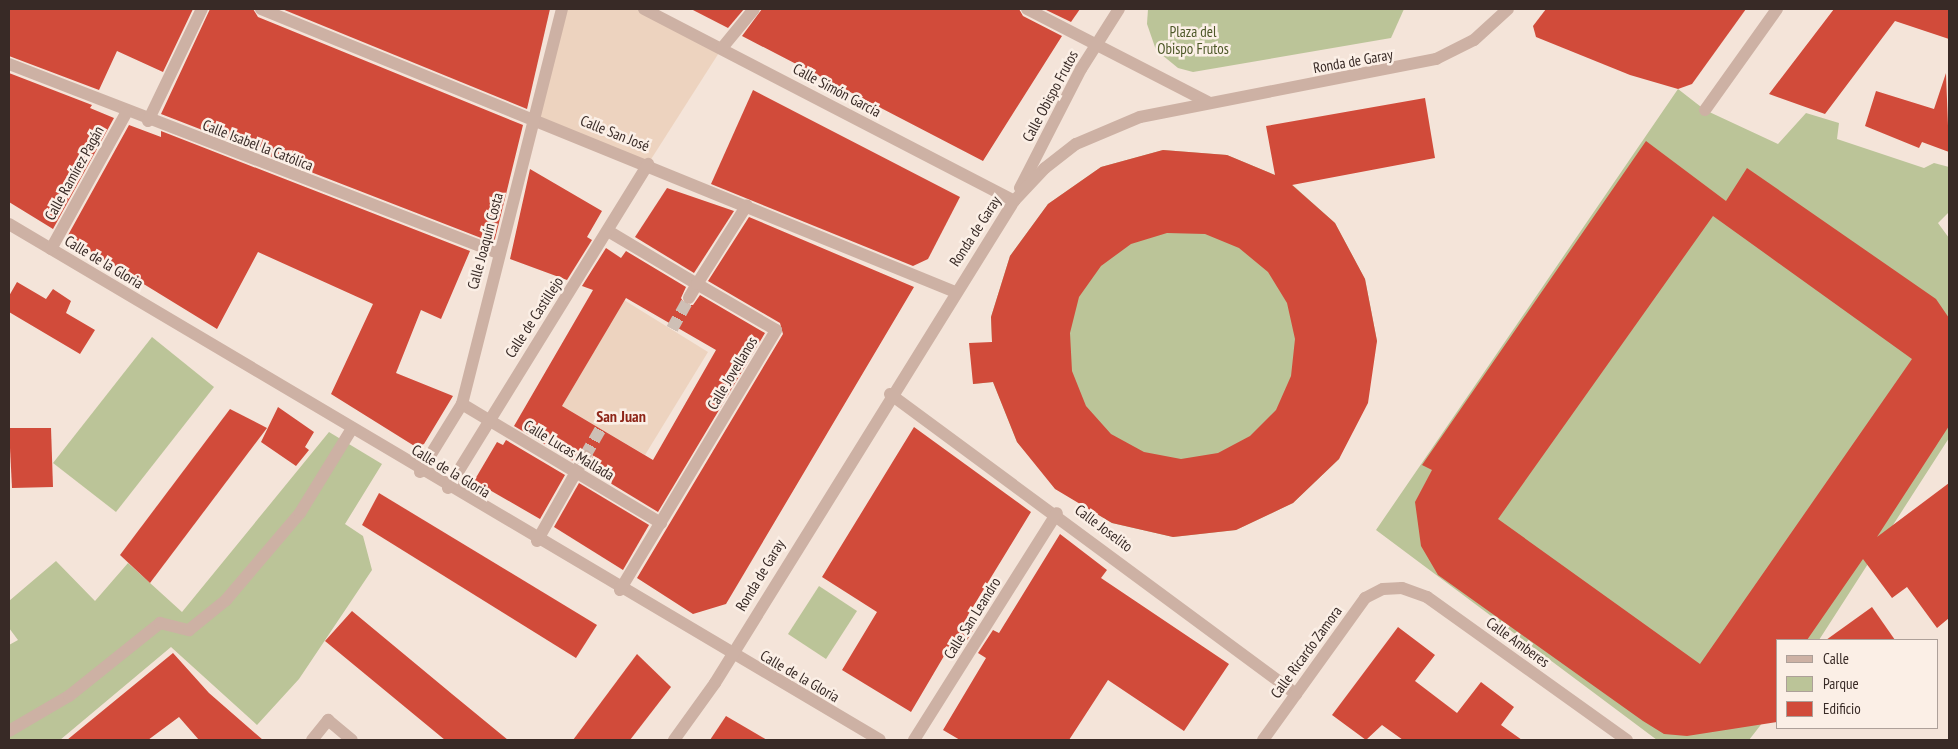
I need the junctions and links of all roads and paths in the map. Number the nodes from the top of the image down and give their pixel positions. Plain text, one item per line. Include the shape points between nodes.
1 (202, 9) edge
2 (261, 9) edge
3 (562, 9) edge
4 (644, 9) edge
5 (754, 9) edge
6 (1027, 9) edge
7 (1119, 9) edge
8 (1508, 9) edge
9 (1778, 9) edge
10 (1096, 45) junction
11 (722, 48) junction
12 (9, 64) edge
13 (1208, 102) junction
14 (1705, 110) dead end
15 (126, 113) junction
16 (535, 118) junction
17 (148, 121) junction
18 (648, 164) junction
19 (1014, 201) junction
20 (747, 205) junction
21 (9, 224) edge
22 (608, 231) junction
23 (51, 249) junction
24 (498, 253) junction
25 (697, 284) junction
26 (956, 292) junction
27 (690, 298) tunnel mouth
28 (890, 394) junction
29 (462, 404) junction
30 (487, 420) junction
31 (351, 430) junction
32 (585, 456) tunnel mouth
33 (420, 472) junction
34 (576, 472) junction
35 (448, 488) junction
36 (1056, 512) junction
37 (661, 523) junction
38 (537, 541) junction
39 (1383, 589) joint
40 (620, 590) junction
41 (731, 655) junction
42 (1296, 694) junction
43 (9, 730) edge
44 (312, 740) edge
45 (352, 740) edge
46 (674, 740) edge
47 (880, 740) edge
48 (914, 740) edge
49 (1263, 740) edge
50 (1627, 740) edge

1 - 17 street
2 - 16 street, Calle San José
3 - 16 street, Calle Joaquín Costa
4 - 11 street, Calle Simón García
5 - 11 street
6 - 10 street
7 - 10 street, Calle Obispo Frutos
8 - 13 street, Ronda de Garay via 1474,40 1419,65
9 - 14 street
10 - 13 street
10 - 19 street, Calle Obispo Frutos
11 - 19 street, Calle Simón García
12 - 15 street, Calle Isabel la Católica
13 - 19 street, Ronda de Garay via 1140,118 1093,135 1045,168
15 - 17 street, Calle Isabel la Católica
15 - 23 street, Calle Ramírez Pagán
16 - 18 street, Calle San José
16 - 24 street, Calle Joaquín Costa
17 - 24 street, Calle Isabel la Católica
18 - 20 street, Calle San José
18 - 22 street, Calle de Castillejo
19 - 26 street, Ronda de Garay
20 - 25 street
20 - 26 street, Calle San José
21 - 23 street, Calle de la Gloria
22 - 25 street
22 - 30 street, Calle de Castillejo
23 - 31 street, Calle de la Gloria
24 - 29 street, Calle Joaquín Costa
25 - 27 street
25 - 37 street, Calle Jovellanos via 776,330
26 - 28 street, Ronda de Garay
28 - 36 street, Calle Joselito
28 - 41 street, Ronda de Garay
29 - 30 street, Calle Lucas Mallada
29 - 33 street, Calle Joaquín Costa
30 - 34 street, Calle Lucas Mallada
30 - 35 street, Calle de Castillejo
31 - 33 street, Calle de la Gloria
31 - 43 street via 300,513 226,600 189,630 160,623 69,696
32 - 34 street
33 - 35 street, Calle de la Gloria
34 - 37 street, Calle Lucas Mallada
34 - 38 street
35 - 38 street, Calle de la Gloria
36 - 42 street, Calle Joselito
36 - 48 street, Calle San Leandro
37 - 40 street, Calle Jovellanos
38 - 40 street, Calle de la Gloria
39 - 42 street, Calle Ricardo Zamora via 1365,598
39 - 50 street, Calle Amberes via 1402,588 1427,596
40 - 41 street, Calle de la Gloria
41 - 46 street, Ronda de Garay
41 - 47 street, Calle de la Gloria
42 - 49 street, Calle Ricardo Zamora
44 - 45 street via 328,720

